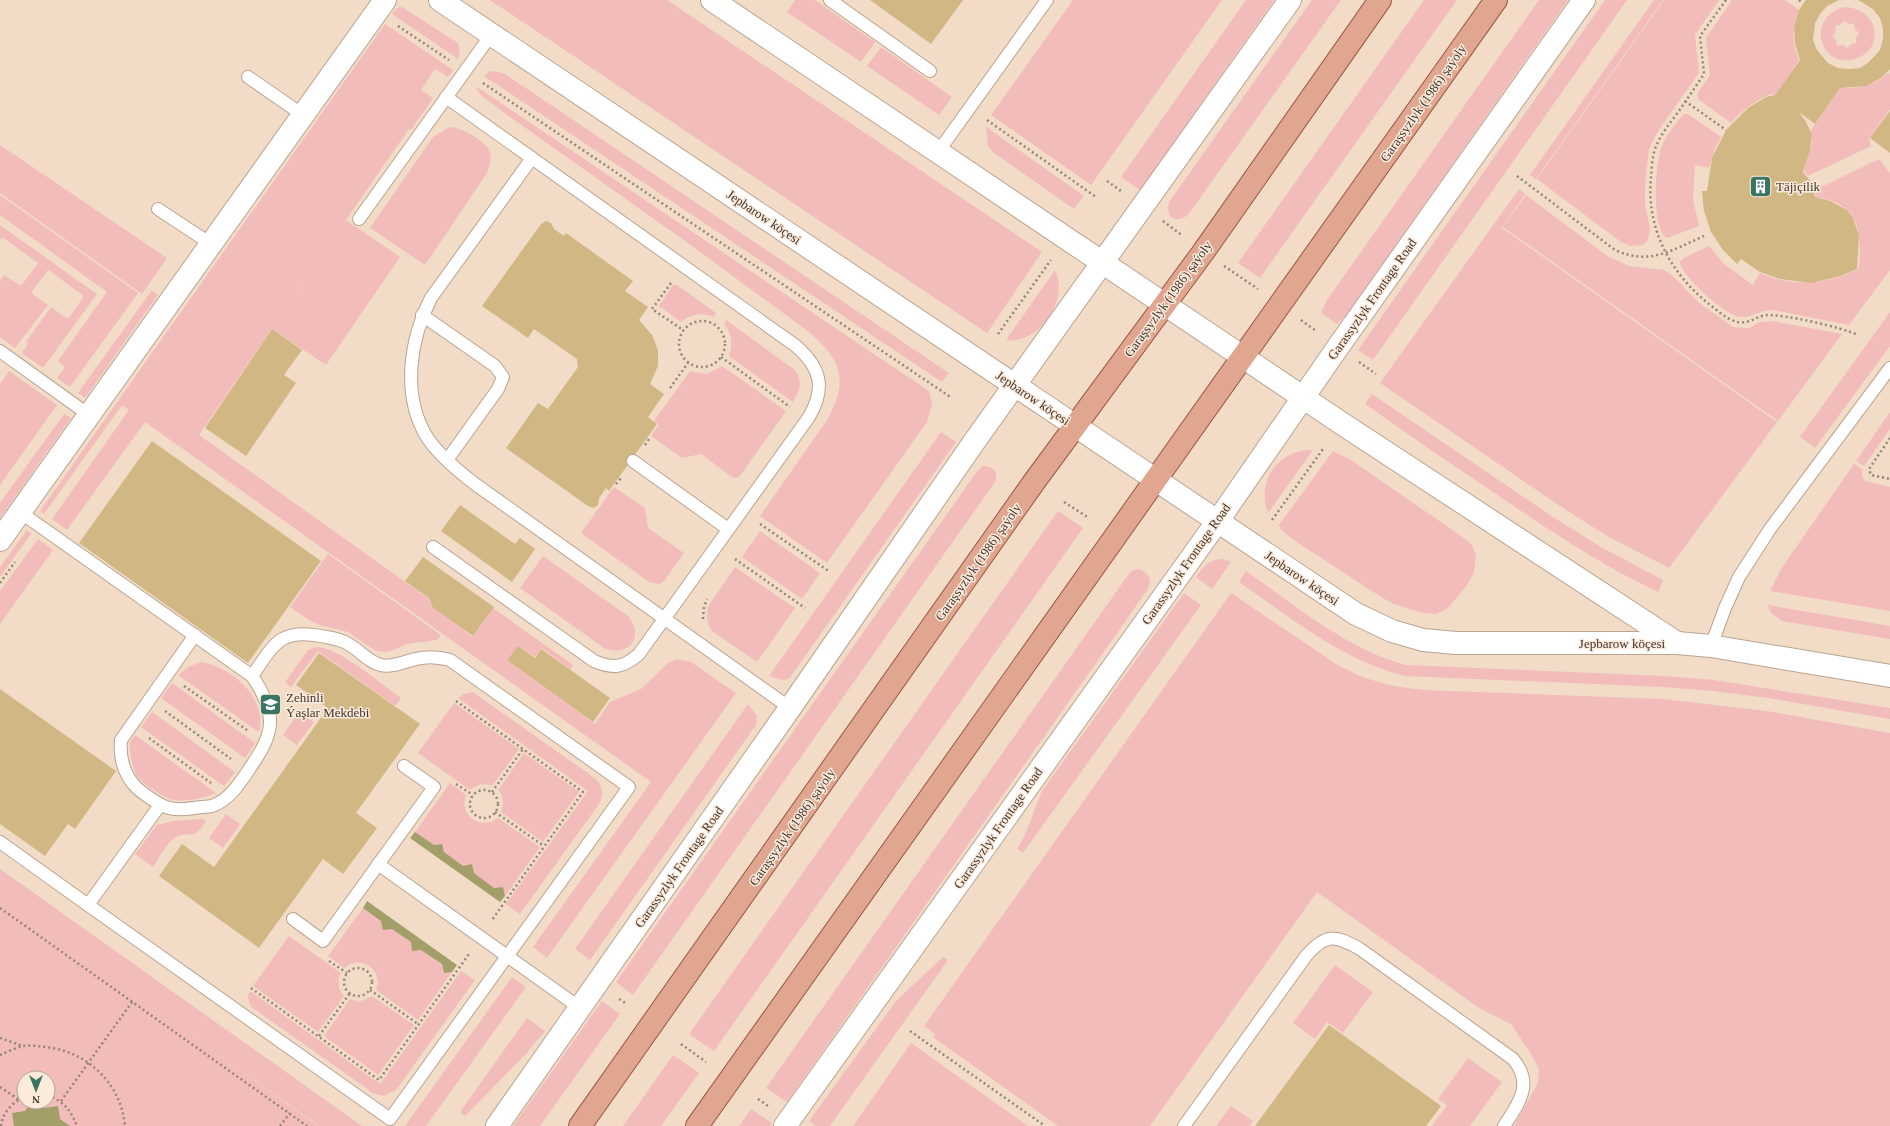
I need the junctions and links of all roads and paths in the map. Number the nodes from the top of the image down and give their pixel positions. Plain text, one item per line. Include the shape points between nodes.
1 (385, 0) edge
2 (440, 0) edge
3 (712, 0) edge
4 (830, 0) edge
5 (1047, 0) edge
6 (1290, 0) edge
7 (1380, 0) edge
8 (1496, 0) edge
9 (1584, 0) edge
10 (1726, 0) edge
11 (1799, 0) edge
12 (1802, 2) dead end
13 (394, 23) dead end
14 (491, 35) junction
15 (450, 60) dead end
16 (930, 71) dead end
17 (248, 77) dead end
18 (480, 81) dead end
19 (446, 97) junction
20 (1685, 101) junction
21 (303, 115) junction
22 (988, 121) dead end
23 (1726, 130) dead end
24 (938, 152) junction
25 (532, 158) junction
26 (1516, 176) dead end
27 (1096, 197) dead end
28 (158, 209) dead end
29 (359, 219) dead end
30 (1704, 236) dead end
31 (211, 244) junction
32 (1665, 252) junction
33 (1052, 259) dead end
34 (1103, 263) junction
35 (1232, 271) dead end
36 (674, 279) dead end
37 (1164, 304) junction
38 (1280, 305) junction
39 (422, 315) junction
40 (683, 330) junction
41 (998, 334) dead end
42 (1858, 335) dead end
43 (1338, 347) junction
44 (0, 351) edge
45 (721, 357) junction
46 (1243, 357) junction
47 (688, 363) junction
48 (1890, 368) edge
49 (1376, 374) dead end
50 (1014, 385) junction
51 (670, 388) dead end
52 (1302, 397) junction
53 (952, 398) dead end
54 (792, 408) dead end
55 (90, 415) junction
56 (1075, 426) junction
57 (1890, 438) edge
58 (1323, 449) dead end
59 (447, 460) junction
60 (633, 461) dead end
61 (1890, 479) edge
62 (1155, 480) junction
63 (1064, 502) dead end
64 (20, 512) junction
65 (1089, 518) dead end
66 (1272, 520) dead end
67 (1216, 522) junction
68 (728, 530) junction
69 (756, 530) dead end
70 (0, 540) edge
71 (433, 547) dead end
72 (739, 553) dead end
73 (735, 559) junction
74 (731, 565) dead end
75 (830, 572) dead end
76 (711, 594) dead end
77 (804, 608) dead end
78 (664, 619) junction
79 (703, 622) dead end
80 (195, 635) junction
81 (1677, 643) junction
82 (1711, 646) junction
83 (167, 674) junction
84 (252, 676) junction
85 (1890, 676) edge
86 (148, 700) junction
87 (790, 708) junction
88 (130, 725) junction
89 (265, 744) junction
90 (523, 749) dead end
91 (404, 766) dead end
92 (248, 770) junction
93 (492, 792) junction
94 (228, 795) junction
95 (160, 805) junction
96 (495, 812) junction
97 (0, 842) edge
98 (544, 846) dead end
99 (378, 864) junction
100 (88, 905) junction
101 (0, 908) edge
102 (293, 919) dead end
103 (508, 956) junction
104 (370, 990) junction
105 (350, 993) junction
106 (132, 1002) junction
107 (580, 1008) junction
108 (418, 1024) dead end
109 (910, 1031) dead end
110 (319, 1036) dead end
111 (0, 1038) edge
112 (681, 1044) dead end
113 (23, 1046) junction
114 (0, 1055) edge
115 (89, 1062) junction
116 (706, 1062) dead end
117 (0, 1087) edge
118 (16, 1099) edge
119 (56, 1099) edge
120 (61, 1101) junction
121 (16, 1102) edge
122 (290, 1113) junction
123 (0, 1124) edge
124 (76, 1126) edge
125 (125, 1126) edge
126 (280, 1126) edge
127 (307, 1126) edge
128 (497, 1126) edge
129 (580, 1126) edge
130 (697, 1126) edge
131 (785, 1126) edge
132 (1045, 1126) edge
133 (1184, 1126) edge
134 (1504, 1126) edge

1 - 21 street
2 - 14 street, Jepbarow köçesi
3 - 24 street, Jepbarow köçesi
4 - 16 lane
5 - 24 lane
6 - 34 street, Garassyzlyk Frontage Road
7 - 37 main road, Garaşsyzlyk (1986) şaýoly
8 - 38 main road, Garaşsyzlyk (1986) şaýoly
9 - 43 street, Garassyzlyk Frontage Road
10 - 20 path via 1700,36 1704,74
11 - 12 path
13 - 15 path
14 - 19 lane
14 - 50 street, Jepbarow köçesi
17 - 21 lane
18 - 53 path
19 - 25 lane
19 - 29 lane
20 - 23 path
20 - 32 path via 1657,144 1651,169 1653,220
21 - 31 street
22 - 27 path
24 - 34 street, Jepbarow köçesi
25 - 39 lane via 431,298
25 - 68 lane via 796,346 816,369 819,387 814,408
26 - 32 path via 1615,250 1640,257
28 - 31 lane
30 - 32 path
31 - 55 street
32 - 42 path via 1677,272 1701,298 1734,321 1748,322 1758,317 1773,316 1846,329
33 - 41 path
34 - 37 street, Jepbarow köçesi
34 - 50 street, Garassyzlyk Frontage Road
35 - 38 path
36 - 40 path via 652,309
37 - 46 street, Jepbarow köçesi
37 - 56 main road, Garaşsyzlyk (1986) şaýoly
38 - 43 path
38 - 46 main road, Garaşsyzlyk (1986) şaýoly
39 - 59 lane via 412,354 413,397 417,416 426,435
39 - 59 lane via 495,366 503,376 498,389
40 - 45 path via 698,321 715,325 724,340 725,346
40 - 47 path via 679,348
43 - 49 path
43 - 52 street, Garassyzlyk Frontage Road
44 - 55 lane
45 - 47 path via 705,367
45 - 54 path
46 - 52 street, Jepbarow köçesi
46 - 62 main road, Garaşsyzlyk (1986) şaýoly
47 - 51 path
48 - 82 lane via 1770,529 1739,577
50 - 56 street, Jepbarow köçesi
50 - 87 street, Garassyzlyk Frontage Road
52 - 67 street, Garassyzlyk Frontage Road
52 - 81 street, Jepbarow köçesi
55 - 64 street
56 - 62 street, Jepbarow köçesi
56 - 129 main road, Garaşsyzlyk (1986) şaýoly
57 - 61 path via 1869,472
58 - 66 path
59 - 78 lane via 475,484
60 - 68 lane
62 - 67 street, Jepbarow köçesi
62 - 130 main road, Garaşsyzlyk (1986) şaýoly
63 - 65 path
64 - 70 street
64 - 80 lane
67 - 81 street, Jepbarow köçesi via 1356,614 1392,631 1423,640 1456,644
67 - 131 street, Garassyzlyk Frontage Road
68 - 78 lane
69 - 75 path via 760,524
71 - 78 lane via 594,661 606,666 618,667 639,654
72 - 73 path
73 - 74 path
73 - 77 path
76 - 79 path via 704,607
78 - 87 lane
80 - 83 lane
80 - 84 lane
81 - 82 street, Jepbarow köçesi
82 - 85 street, Jepbarow köçesi
83 - 86 lane
83 - 89 path
84 - 89 lane via 268,711 270,722
84 - 103 lane via 275,644 293,633 308,633 340,640 350,644 379,665 386,666 417,658 438,657 450,660 629,787
86 - 88 lane
86 - 92 path
87 - 107 street, Garassyzlyk Frontage Road
88 - 94 path
88 - 95 lane via 121,744 127,777 136,788
89 - 92 lane
90 - 93 path
91 - 99 lane via 434,787
92 - 94 lane
93 - 96 path via 498,804
93 - 96 path via 479,790 472,796 470,804 472,812 479,817 488,817
94 - 95 lane via 212,806 179,810
95 - 100 lane
96 - 98 path
97 - 100 lane
99 - 102 lane via 323,941
99 - 103 lane
100 - 103 lane via 390,1119
101 - 106 path
103 - 107 lane
104 - 105 path via 363,995
104 - 105 path via 370,973 358,968 350,971 345,978 345,986
104 - 108 path
105 - 110 path
106 - 115 path
106 - 122 path
107 - 128 street, Garassyzlyk Frontage Road
109 - 132 path
111 - 113 path
112 - 116 path
113 - 114 path
113 - 115 path via 69,1051
115 - 120 path
115 - 125 path via 106,1077 114,1090
117 - 118 path
119 - 120 path
120 - 124 path via 71,1112
121 - 123 path via 7,1110
122 - 126 path
122 - 127 path
133 - 134 lane via 1306,956 1316,945 1331,937 1360,949 1514,1059 1522,1071 1524,1084 1522,1095

